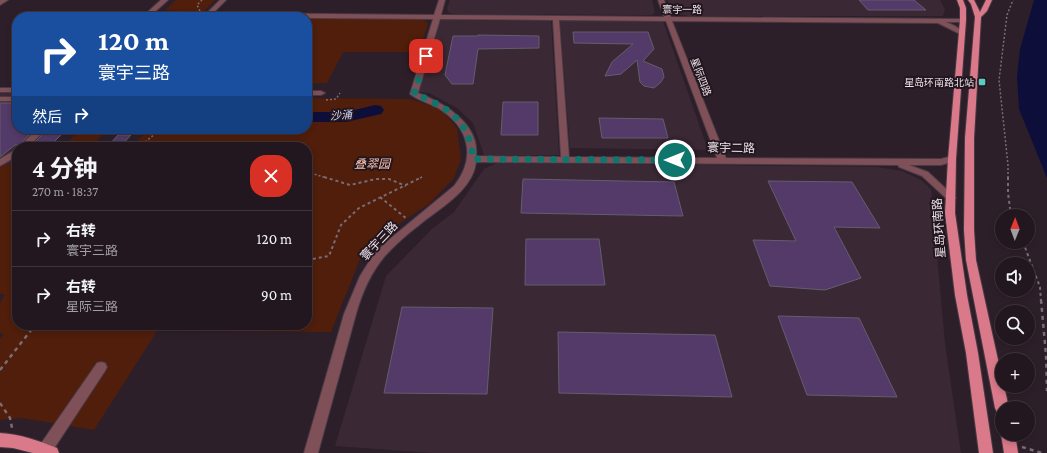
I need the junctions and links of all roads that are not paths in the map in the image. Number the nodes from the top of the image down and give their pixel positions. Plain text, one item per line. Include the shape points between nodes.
1 (5, 0) edge
2 (166, 0) edge
3 (223, 0) edge
4 (442, 0) edge
5 (661, 0) edge
6 (960, 0) edge
7 (972, 0) edge
8 (988, 0) edge
9 (0, 3) edge
10 (151, 12) edge
11 (211, 12) edge
12 (312, 16) edge
13 (437, 17) junction
14 (978, 17) junction
15 (556, 18) junction
16 (668, 19) junction
17 (963, 20) junction
18 (933, 21) junction
19 (962, 33) junction
20 (0, 90) edge
21 (12, 90) edge
22 (312, 93) edge
23 (321, 93) dead end
24 (0, 99) edge
25 (12, 99) edge
26 (37, 134) edge
27 (28, 142) edge
28 (12, 155) edge
29 (952, 158) junction
30 (473, 159) junction
31 (565, 159) junction
32 (722, 160) junction
33 (892, 162) junction
34 (0, 163) edge
35 (951, 198) junction
36 (101, 367) dead end
37 (1001, 401) edge
38 (5, 440) edge
39 (49, 452) edge
40 (311, 453) edge
41 (986, 453) edge

1 - 9 street
2 - 10 street
3 - 11 street
4 - 13 street
5 - 16 street, 星际四路
6 - 17 main road, 星岛环南路
7 - 14 main road
8 - 14 main road via 984,11
12 - 13 street, 寰宇一路
13 - 15 street, 寰宇一路
13 - 30 street via 414,94 437,103 457,118 468,136
14 - 37 main road via 968,228 971,260
15 - 16 street, 寰宇一路
15 - 31 street
16 - 18 street, 寰宇一路
16 - 32 street, 星际四路
17 - 18 street, 寰宇一路
17 - 19 main road, 星岛环南路
18 - 19 street via 949,25
19 - 29 main road, 星岛环南路
20 - 21 street
22 - 23 street
24 - 25 street
26 - 27 street
28 - 34 street
29 - 33 street, 寰宇二路 via 941,162
29 - 35 main road, 星岛环南路
30 - 31 street, 寰宇二路
30 - 40 street, 寰宇三路 via 460,186 445,201 413,224 376,260 357,292
31 - 32 street, 寰宇二路
32 - 33 street, 寰宇二路
33 - 35 street, 寰宇二路 via 925,174
35 - 41 main road, 星岛环南路 via 953,242
36 - 39 street
38 - 39 main road

